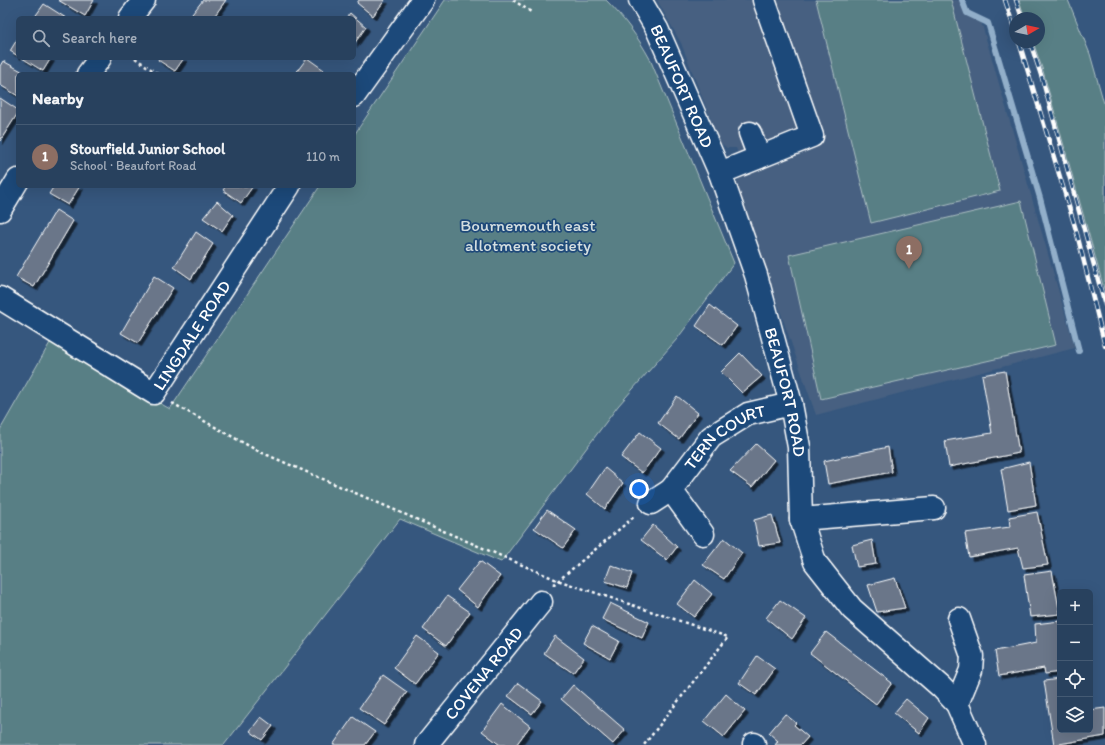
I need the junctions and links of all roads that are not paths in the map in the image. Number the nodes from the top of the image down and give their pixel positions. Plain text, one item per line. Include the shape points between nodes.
1 (144, 0) edge
2 (423, 0) edge
3 (640, 0) edge
4 (764, 0) edge
5 (132, 16) edge
6 (98, 60) edge
7 (90, 72) edge
8 (356, 93) edge
9 (750, 133) dead end
10 (759, 157) junction
11 (720, 173) junction
12 (16, 183) edge
13 (288, 188) edge
14 (0, 210) edge
15 (0, 298) edge
16 (791, 404) junction
17 (671, 490) junction
18 (651, 503) road end
19 (934, 508) dead end
20 (801, 519) junction
21 (703, 534) dead end
22 (540, 602) road end
23 (959, 619) dead end
24 (957, 704) junction
25 (426, 745) edge
26 (975, 745) edge

1 - 5 street
2 - 8 street
3 - 11 street, BEAUFORT ROAD via 657,28
4 - 10 street via 812,136
6 - 7 street
9 - 10 street
10 - 11 street
11 - 16 street, BEAUFORT ROAD via 756,276
12 - 14 street
13 - 15 street, LINGDALE ROAD via 154,393
16 - 17 street, TERN COURT via 748,414 711,436
16 - 20 street, BEAUFORT ROAD via 799,447
17 - 18 street, TERN COURT
17 - 21 street, TERN COURT
19 - 20 street
20 - 24 street, BEAUFORT ROAD via 815,562 852,609
22 - 25 street, COVENA ROAD
23 - 24 street via 972,656 971,670
24 - 26 street, BEAUFORT ROAD

